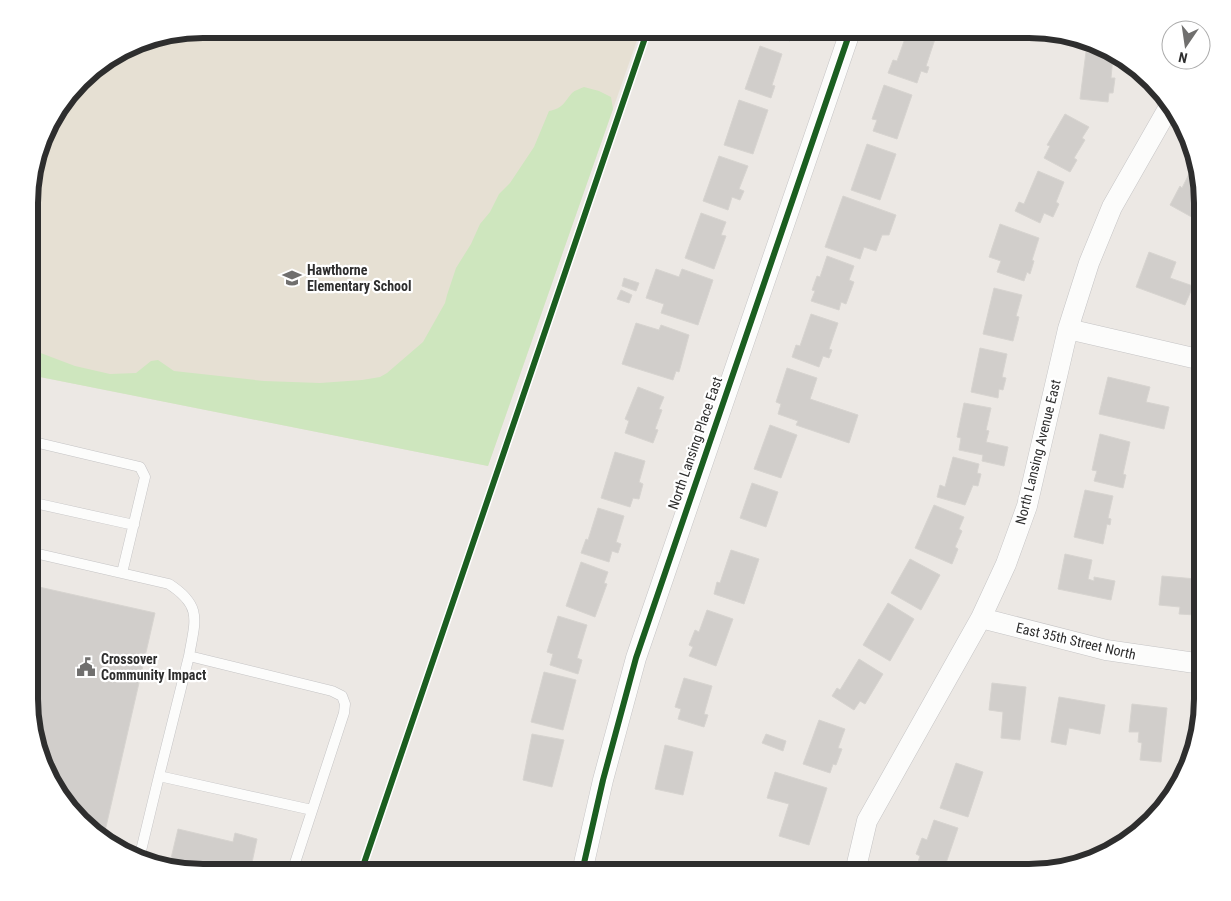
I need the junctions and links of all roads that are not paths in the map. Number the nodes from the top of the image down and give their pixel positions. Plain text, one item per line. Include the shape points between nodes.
1 (848, 38) edge
2 (1167, 112) edge
3 (1068, 330) junction
4 (1193, 358) edge
5 (38, 443) edge
6 (38, 504) edge
7 (134, 525) junction
8 (38, 554) edge
9 (122, 573) junction
10 (980, 618) junction
11 (189, 656) junction
12 (1193, 663) edge
13 (159, 776) junction
14 (312, 810) junction
15 (141, 851) edge
16 (295, 863) edge
17 (584, 863) edge
18 (857, 864) edge

1 - 17 street, North Lansing Place East via 636,658
2 - 3 street, North Lansing Avenue East via 1112,206 1089,263
3 - 4 street
3 - 10 street, North Lansing Avenue East via 1028,506 1006,564
5 - 7 lane via 140,467 145,477
6 - 7 lane
7 - 9 lane
8 - 9 lane
9 - 11 lane via 169,584 183,593 194,616
10 - 12 street, East 35th Street North via 1106,650
10 - 18 street, North Lansing Avenue East via 867,821
11 - 13 lane
11 - 14 lane via 342,696 344,713
13 - 14 lane
13 - 15 lane
14 - 16 lane

